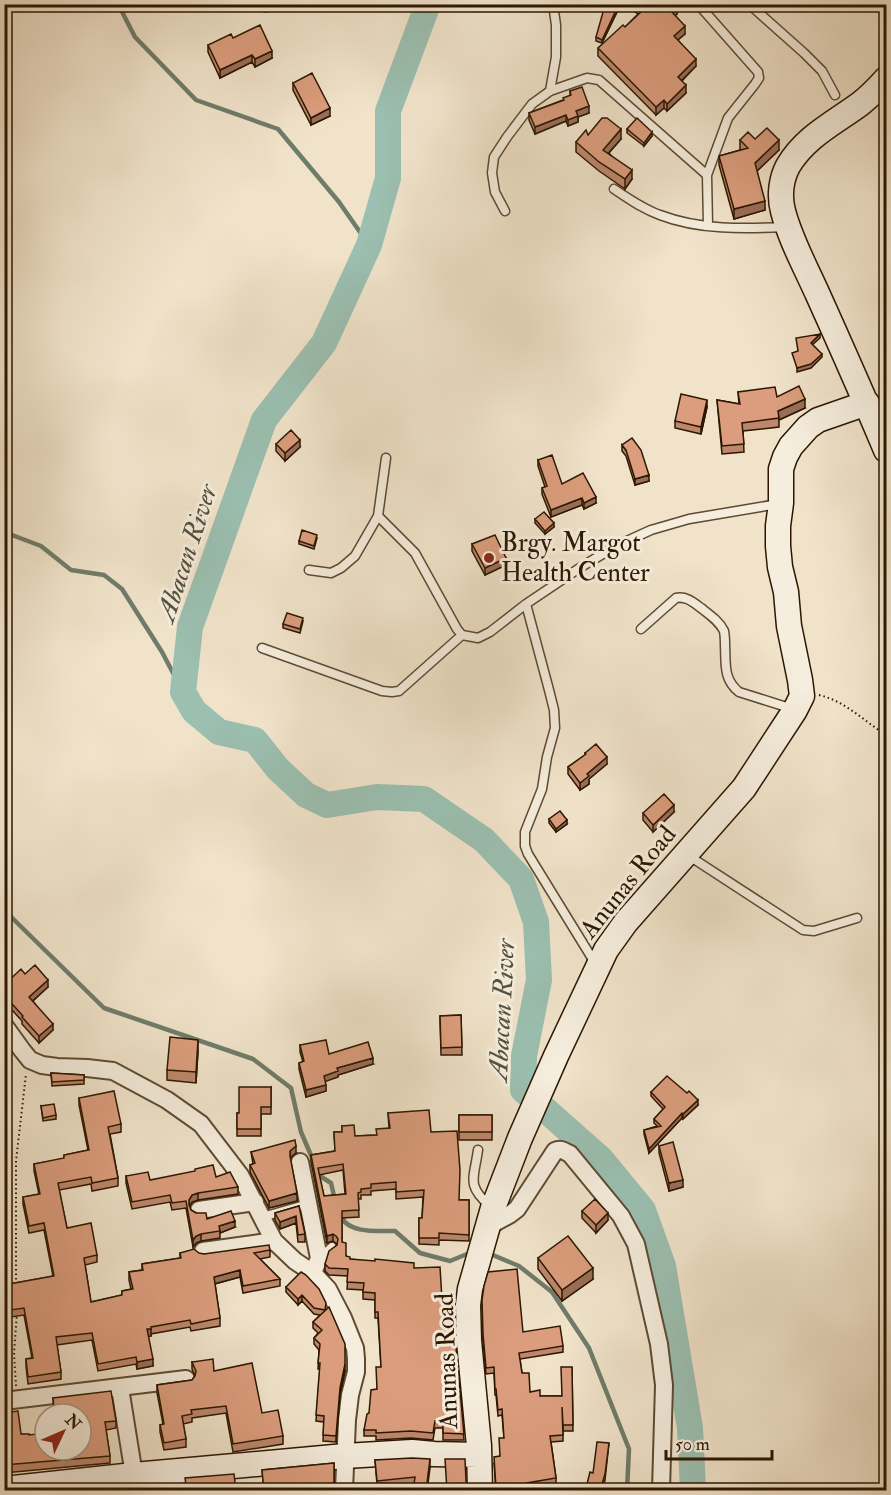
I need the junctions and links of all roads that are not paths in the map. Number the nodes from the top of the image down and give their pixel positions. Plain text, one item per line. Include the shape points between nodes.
1 (554, 4) edge
2 (698, 4) edge
3 (749, 4) edge
4 (886, 79) edge
5 (550, 91) junction
6 (835, 95) dead end
7 (707, 175) junction
8 (615, 189) dead end
9 (505, 211) dead end
10 (708, 226) junction
11 (789, 227) junction
12 (867, 403) junction
13 (886, 450) edge
14 (386, 458) dead end
15 (781, 503) junction
16 (378, 516) junction
17 (309, 570) dead end
18 (526, 604) junction
19 (641, 629) dead end
20 (462, 635) junction
21 (261, 648) dead end
22 (798, 703) junction
23 (686, 854) junction
24 (857, 918) dead end
25 (597, 967) junction
26 (4, 1025) edge
27 (478, 1150) dead end
28 (300, 1162) dead end
29 (302, 1206) edge
30 (199, 1210) edge
31 (259, 1210) junction
32 (489, 1222) junction
33 (274, 1241) junction
34 (203, 1251) edge
35 (321, 1259) junction
36 (186, 1379) edge
37 (120, 1388) junction
38 (7, 1401) edge
39 (478, 1455) junction
40 (345, 1456) junction
41 (134, 1475) junction
42 (90, 1485) edge
43 (4, 1489) edge
44 (344, 1491) edge
45 (480, 1491) edge
46 (661, 1491) edge

1 - 5 lane via 556,57
2 - 7 lane via 758,72 759,78 728,118
3 - 6 lane via 822,71
4 - 11 street via 861,103 806,143 791,162 782,181 781,197
5 - 7 lane via 587,78 599,80
5 - 9 lane via 532,104 494,157 495,192
7 - 10 lane
8 - 10 lane via 661,215
10 - 11 lane
11 - 12 street
12 - 13 street
12 - 15 street via 818,420 800,434 781,469
14 - 16 lane
15 - 18 lane via 689,519 651,530 581,567
15 - 22 street via 780,567 800,680
16 - 17 lane via 355,556 341,568 331,573
16 - 20 lane via 415,553
18 - 20 lane via 478,638
18 - 25 lane via 554,710 555,728 542,789 525,832 525,846
19 - 22 lane via 676,598 689,600 713,617 725,634 728,680 732,687 739,692
20 - 21 lane via 392,693
22 - 23 street, Anunas Road via 744,788
23 - 24 lane via 804,930 814,931
23 - 25 street, Anunas Road via 626,922
25 - 32 street, Anunas Road via 520,1138
26 - 31 street via 30,1060 57,1067 113,1071 180,1108 201,1124 225,1154
27 - 32 lane via 474,1187
28 - 35 street
29 - 31 lane
30 - 31 street
31 - 33 street
32 - 39 street, Anunas Road via 468,1305
32 - 46 street via 517,1209 558,1150 570,1154 621,1216 636,1244 659,1344 664,1385
33 - 34 street
33 - 35 street via 295,1261
35 - 40 street via 328,1289 355,1348 356,1372
36 - 37 street
37 - 38 street
37 - 41 street
39 - 40 street via 412,1452
39 - 45 street, Anunas Road
40 - 41 street
40 - 44 street
41 - 42 street
42 - 43 street

